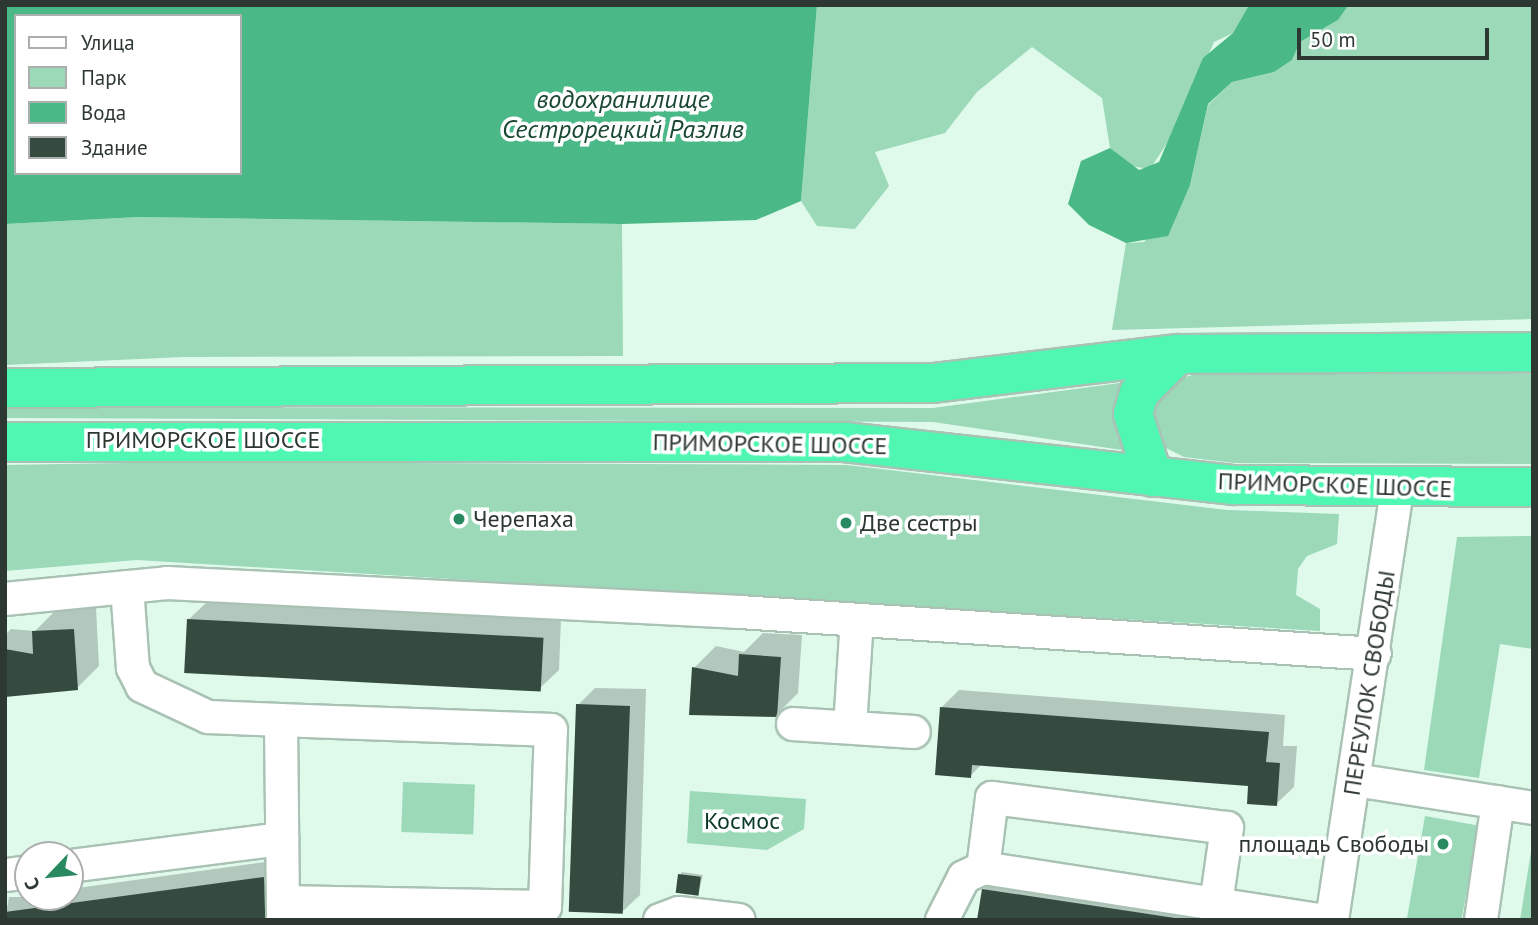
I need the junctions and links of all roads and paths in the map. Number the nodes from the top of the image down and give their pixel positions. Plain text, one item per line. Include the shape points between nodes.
1 (1533, 352) edge
2 (1178, 354) junction
3 (5, 388) edge
4 (5, 442) edge
5 (1153, 477) junction
6 (1397, 488) junction
7 (1533, 488) edge
8 (127, 587) junction
9 (5, 598) edge
10 (857, 620) junction
11 (1375, 654) junction
12 (281, 720) junction
13 (793, 723) dead end
14 (850, 727) junction
15 (914, 732) dead end
16 (1355, 780) junction
17 (1498, 802) junction
18 (1533, 808) edge
19 (282, 839) junction
20 (84, 864) edge
21 (983, 868) junction
22 (1216, 904) junction
23 (283, 911) edge
24 (551, 914) edge
25 (660, 920) edge
26 (739, 920) edge
27 (943, 920) edge
28 (1319, 920) edge
29 (1332, 920) edge
30 (1480, 920) edge

1 - 2 highway
2 - 3 highway via 933,383
2 - 5 highway via 1139,393 1133,414
4 - 5 highway, ПРИМОРСКОЕ ШОССЕ via 844,442
5 - 6 highway, ПРИМОРСКОЕ ШОССЕ
6 - 7 highway, ПРИМОРСКОЕ ШОССЕ
6 - 11 street, ПЕРЕУЛОК СВОБОДЫ
8 - 9 street
8 - 10 street via 167,583
8 - 12 street via 133,668 142,686 208,717
10 - 11 street
10 - 14 street
11 - 16 street, ПЕРЕУЛОК СВОБОДЫ
12 - 19 street
12 - 24 street via 551,730
13 - 14 street
14 - 15 street
16 - 17 street
16 - 29 street, ПЕРЕУЛОК СВОБОДЫ
17 - 18 street
17 - 30 street
19 - 20 street
19 - 23 street
21 - 22 street
21 - 22 street via 992,798 1227,828
21 - 27 street via 964,877
22 - 28 street
23 - 24 street
25 - 26 street via 679,913

